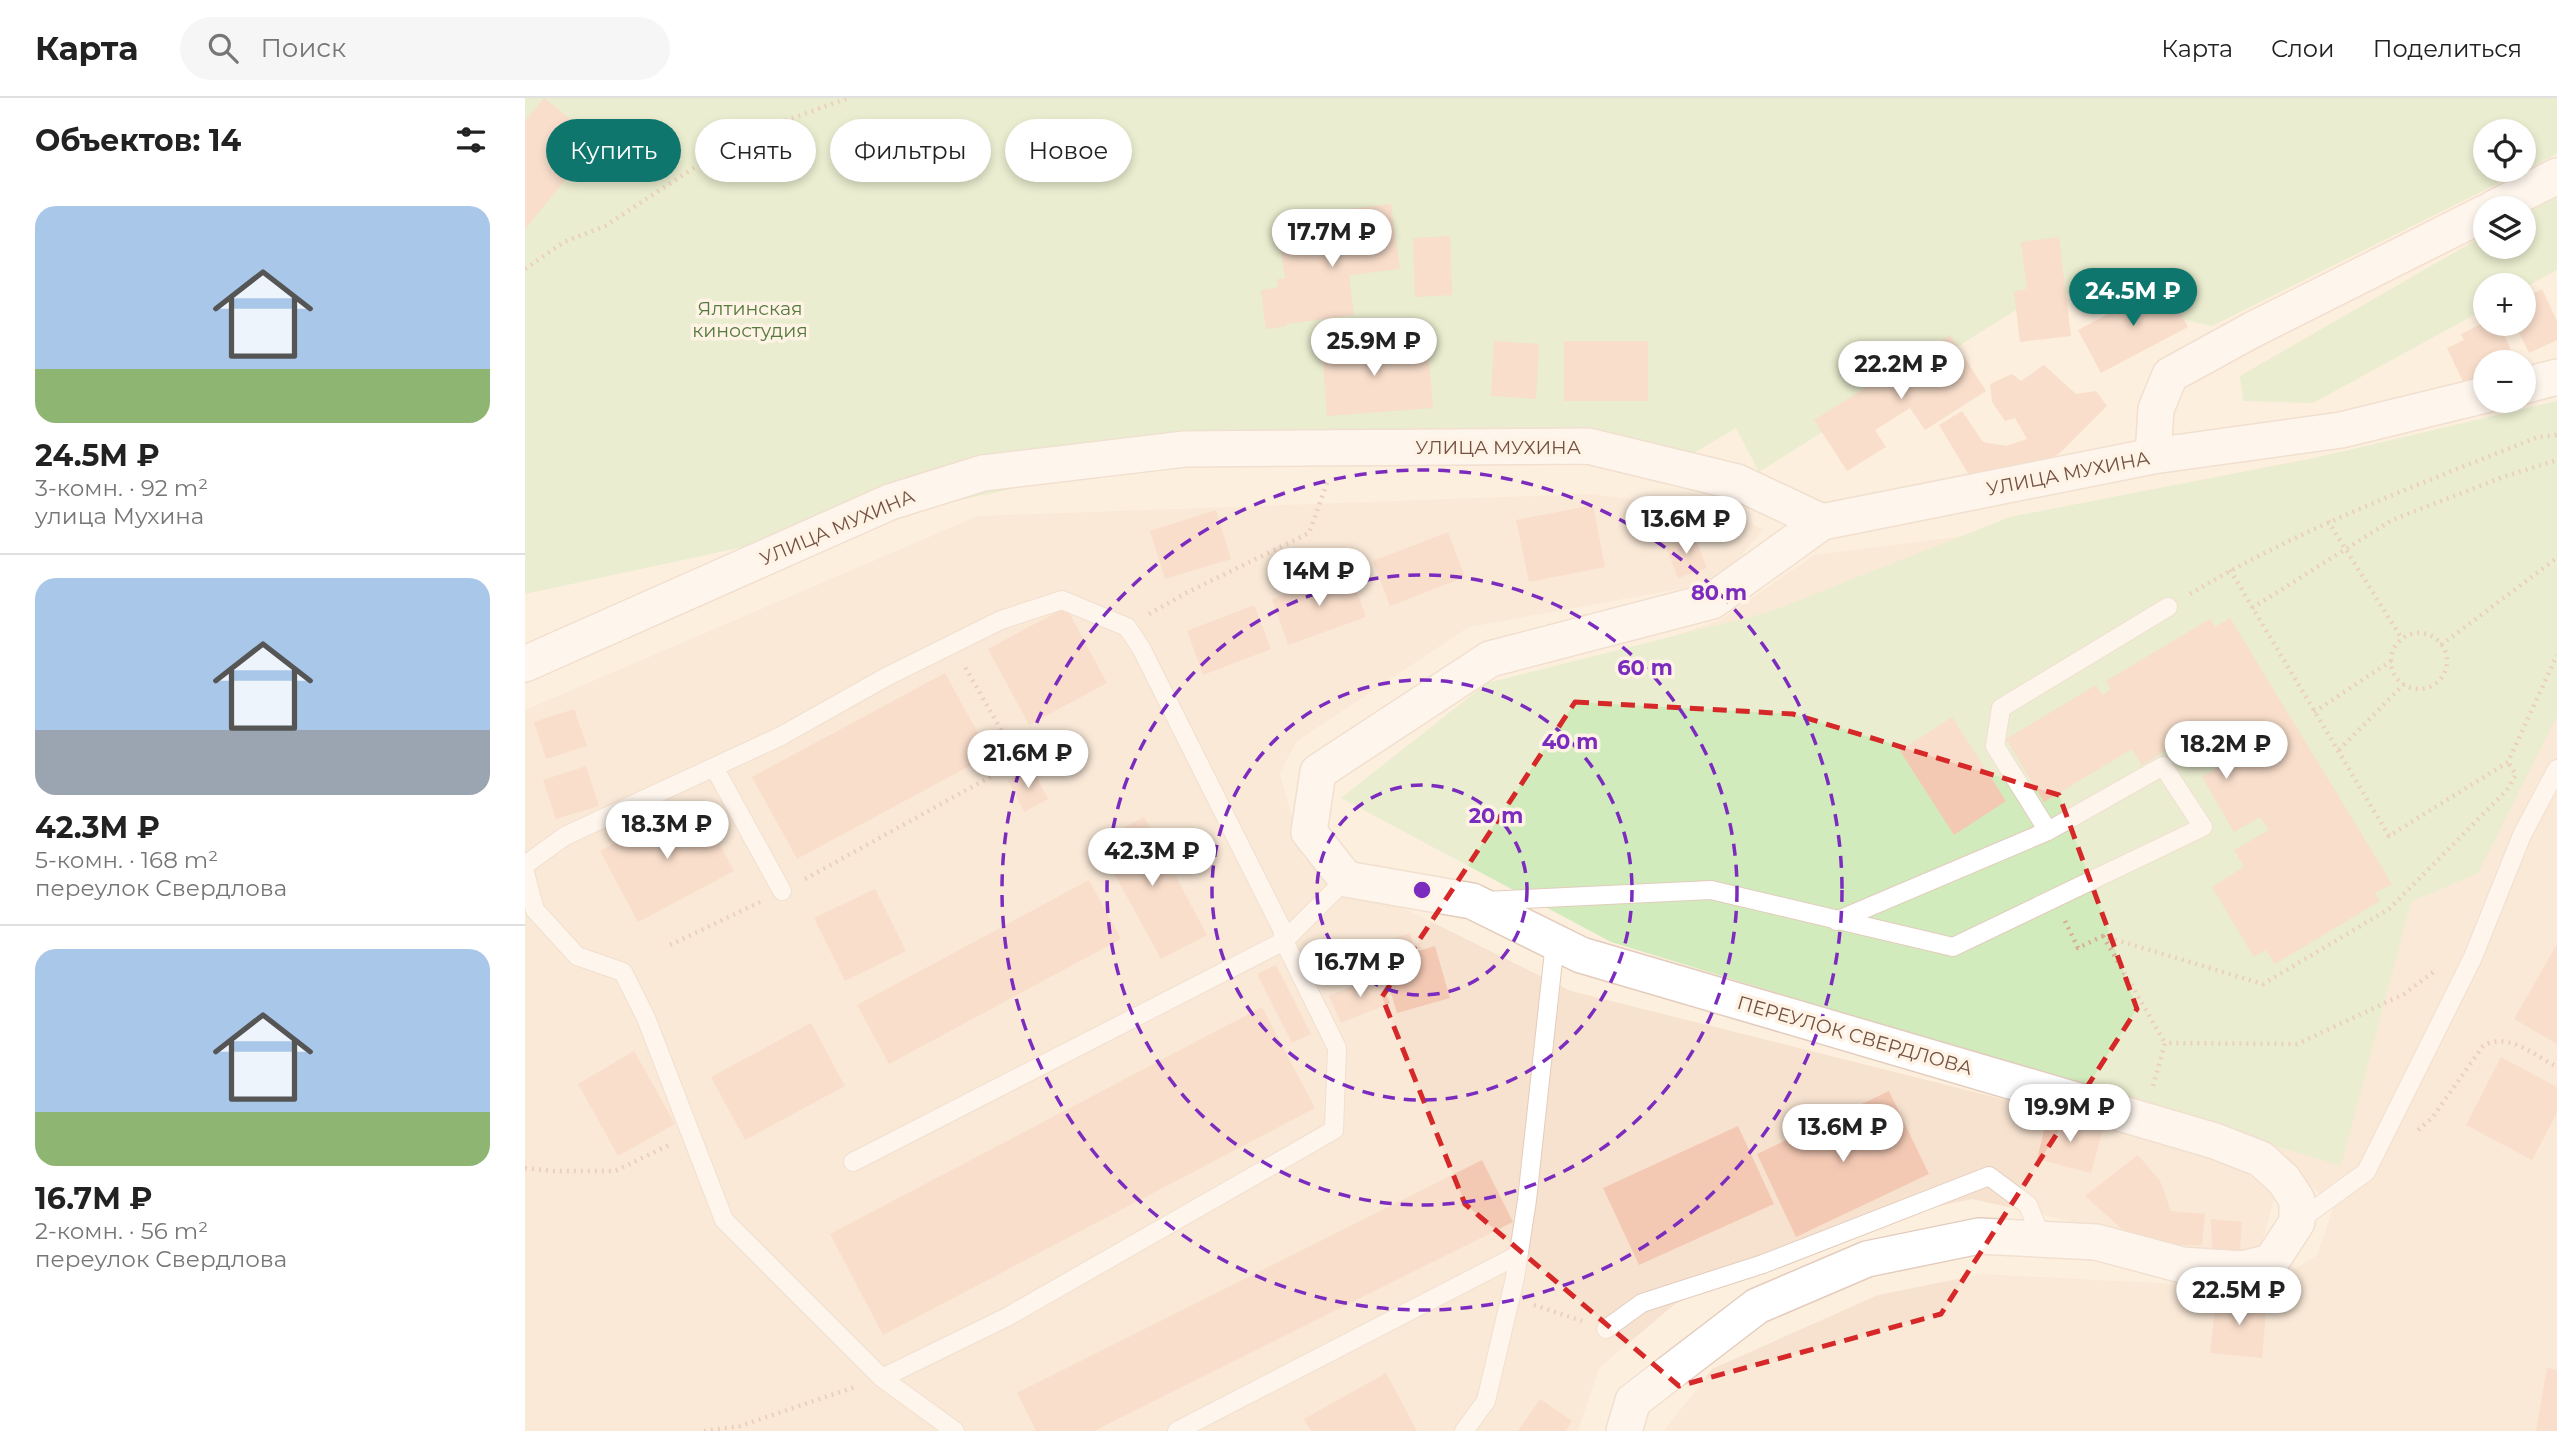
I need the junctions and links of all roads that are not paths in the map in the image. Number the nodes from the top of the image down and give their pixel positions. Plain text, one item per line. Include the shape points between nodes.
1 (2557, 176) edge
2 (2518, 196) edge
3 (2473, 219) edge
4 (2557, 377) edge
5 (2536, 383) edge
6 (2473, 398) edge
7 (2153, 456) junction
8 (1822, 522) junction
9 (2168, 607) road end
10 (525, 664) edge
11 (714, 767) junction
12 (2557, 769) edge
13 (2047, 831) junction
14 (525, 865) edge
15 (525, 873) edge
16 (1346, 879) junction
17 (782, 891) road end
18 (1472, 901) junction
19 (1836, 921) junction
20 (1284, 941) junction
21 (1555, 942) junction
22 (853, 1162) dead end
23 (2297, 1222) junction
24 (2042, 1239) junction
25 (1518, 1255) junction
26 (1606, 1329) road end
27 (882, 1378) junction
28 (955, 1431) edge
29 (1177, 1431) edge
30 (1464, 1431) edge
31 (1624, 1431) edge

1 - 2 street
3 - 7 street via 2170,375 2156,409
4 - 5 street
6 - 7 street, УЛИЦА МУХИНА via 2341,430
7 - 8 street, УЛИЦА МУХИНА
8 - 10 street, УЛИЦА МУХИНА via 1737,482 1588,446 1185,449 983,473 890,502
8 - 16 street via 1712,601 1490,659 1318,772 1309,832
9 - 13 lane via 2001,708 1995,746
11 - 14 lane via 565,836
11 - 17 lane
11 - 20 lane via 1001,620 1062,600 1127,627 1141,648
12 - 23 lane via 2522,835 2473,957 2366,1172
13 - 19 lane
13 - 19 lane via 2163,766 2203,827 1953,947
15 - 27 lane via 535,910 577,956 623,972 646,1018 724,1220
16 - 18 street, ПЕРЕУЛОК СВЕРДЛОВА
16 - 20 lane
18 - 19 lane via 1711,890
18 - 21 street, ПЕРЕУЛОК СВЕРДЛОВА
20 - 22 lane
20 - 27 lane via 1338,1048 1334,1130 1007,1317
21 - 23 street, ПЕРЕУЛОК СВЕРДЛОВА via 1581,955 2215,1141 2261,1159 2284,1180 2297,1200
21 - 25 lane
23 - 24 street via 2271,1262 2242,1269 2182,1265 2096,1242
24 - 26 lane via 2028,1205 1989,1176 1763,1264 1642,1303
24 - 31 street via 1979,1236 1867,1259 1757,1306 1633,1401
25 - 29 lane
25 - 30 lane via 1486,1401
27 - 28 lane

